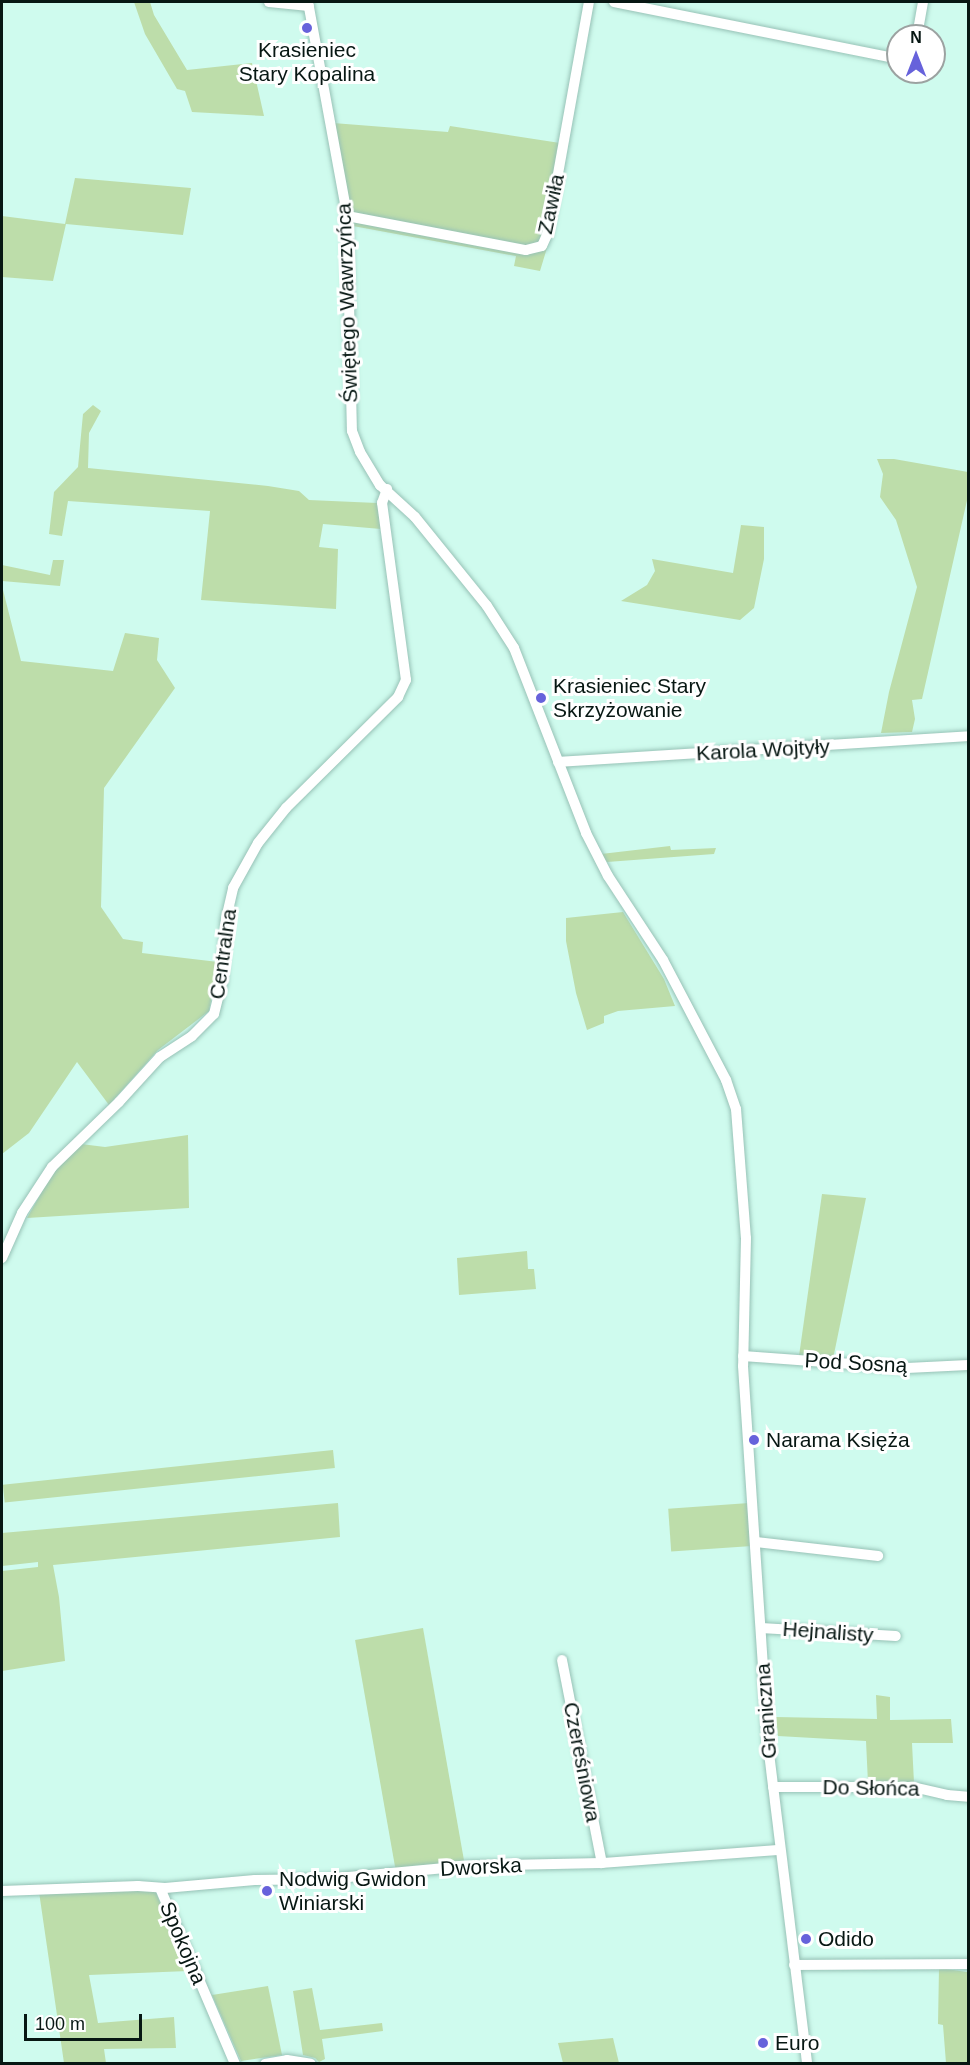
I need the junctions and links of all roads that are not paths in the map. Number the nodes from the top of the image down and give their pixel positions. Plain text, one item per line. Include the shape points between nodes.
1 (269, 2) edge
2 (589, 2) edge
3 (614, 2) edge
4 (923, 2) edge
5 (308, 4) edge
6 (919, 24) edge
7 (886, 57) edge
8 (347, 216) junction
9 (387, 489) junction
10 (969, 736) edge
11 (558, 762) junction
12 (2, 1258) edge
13 (743, 1356) junction
14 (969, 1365) edge
15 (756, 1542) junction
16 (878, 1556) dead end
17 (761, 1628) junction
18 (896, 1636) dead end
19 (562, 1660) dead end
20 (773, 1787) junction
21 (969, 1797) edge
22 (780, 1850) junction
23 (602, 1863) junction
24 (160, 1888) junction
25 (2, 1891) edge
26 (969, 1964) edge
27 (794, 1965) junction
28 (235, 2064) edge
29 (265, 2064) edge
30 (311, 2064) edge
31 (807, 2064) edge

1 - 5 street
2 - 8 street, Zawiła via 542,246 526,250
3 - 7 street
4 - 6 street
5 - 8 street, Świętego Wawrzyńca
8 - 9 street, Świętego Wawrzyńca via 352,431 360,452 380,485
9 - 11 street, Graniczna via 415,517 487,606 514,648
9 - 12 street, Centralna via 382,503 406,680 398,697 286,808 258,843 233,888 226,919 222,982 214,1014 192,1036 160,1057 52,1167 22,1213
10 - 11 street, Karola Wojtyły
11 - 13 street, Graniczna via 608,876 663,960 726,1080 736,1109 747,1238
13 - 14 street, Pod Sosną via 907,1368
13 - 15 street, Graniczna
15 - 16 street
15 - 17 street, Graniczna
17 - 18 street, Hejnalisty
17 - 20 street, Graniczna
19 - 23 street, Czereśniowa
20 - 21 street, Do Słońca via 913,1787
20 - 22 street, Graniczna
22 - 23 street, Dworska
22 - 27 street, Graniczna
23 - 24 street, Dworska via 466,1866
24 - 25 street, Dworska
24 - 28 street, Spokojna
26 - 27 street
27 - 31 street, Graniczna
29 - 30 street via 288,2060

